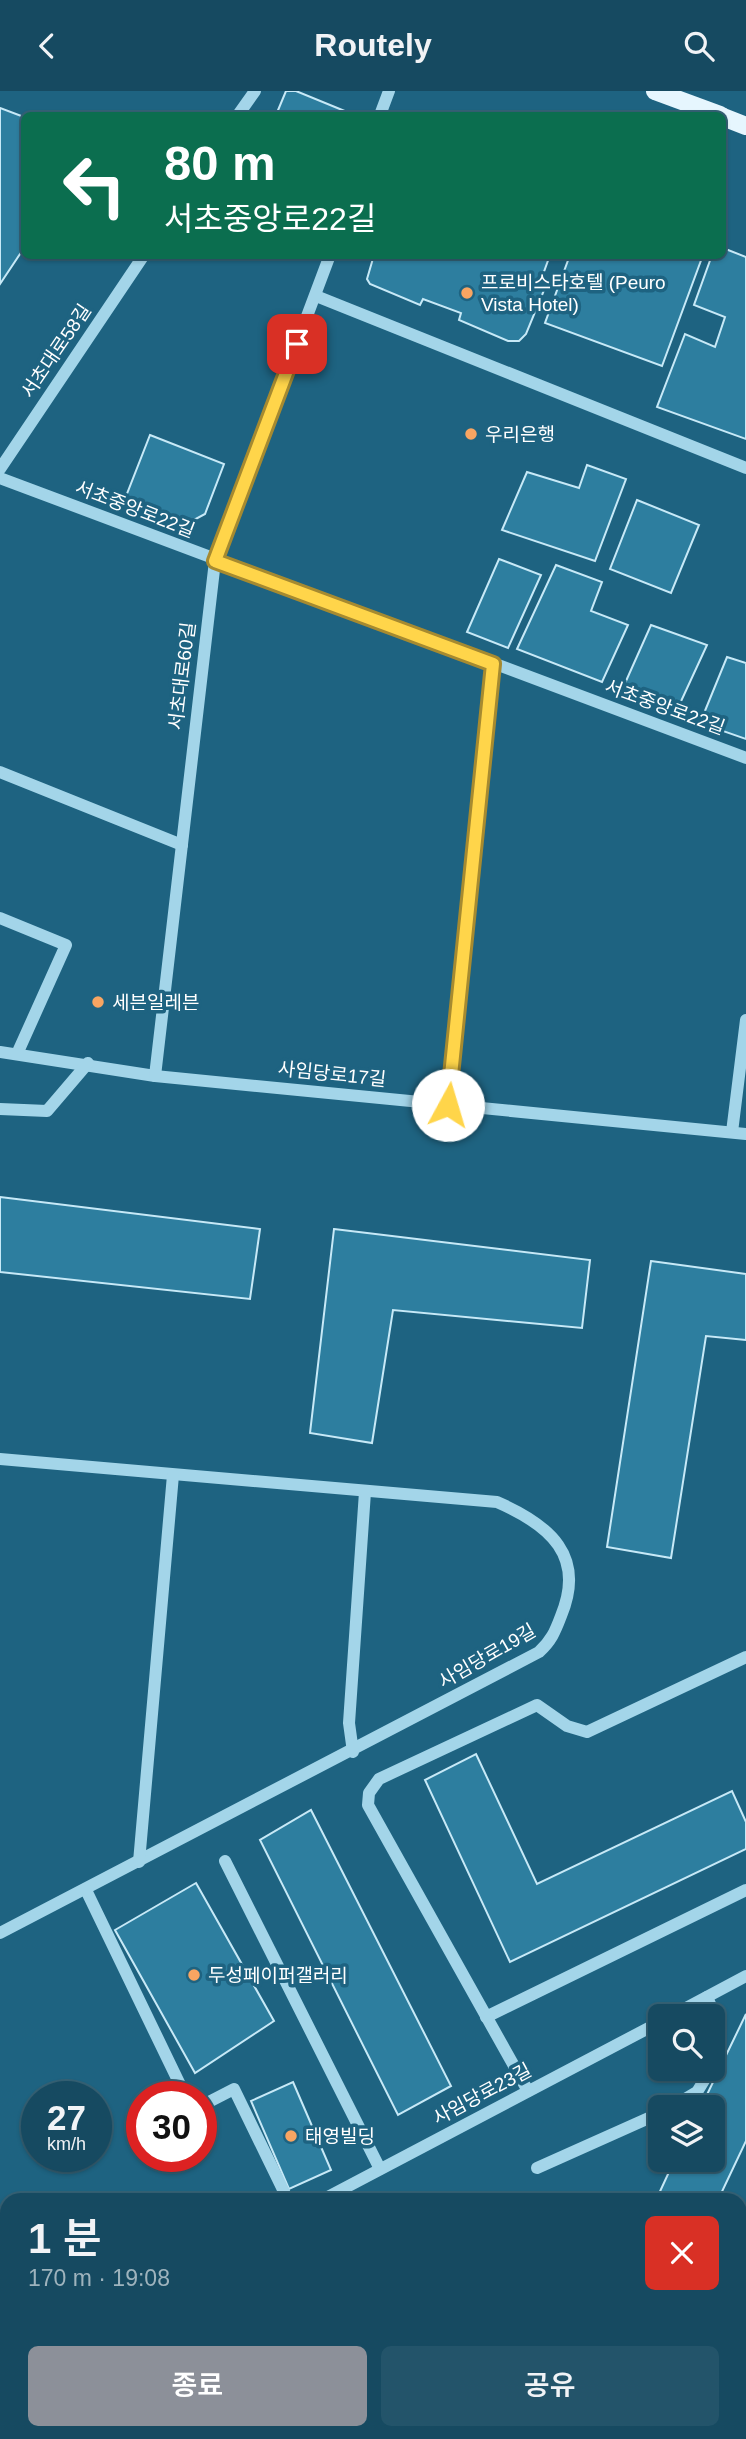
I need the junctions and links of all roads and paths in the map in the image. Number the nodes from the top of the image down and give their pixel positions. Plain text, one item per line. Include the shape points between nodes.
1 (255, 91) edge
2 (389, 91) edge
3 (655, 91) edge
4 (240, 112) edge
5 (381, 112) edge
6 (710, 112) edge
7 (726, 118) edge
8 (746, 125) edge
9 (141, 259) edge
10 (329, 259) edge
11 (316, 296) junction
12 (0, 468) edge
13 (746, 468) edge
14 (0, 478) edge
15 (215, 561) junction
16 (493, 664) junction
17 (746, 758) edge
18 (0, 772) edge
19 (182, 845) junction
20 (0, 918) edge
21 (746, 1020) edge
22 (0, 1052) edge
23 (17, 1054) junction
24 (88, 1063) junction
25 (155, 1076) junction
26 (448, 1105) junction
27 (0, 1109) edge
28 (732, 1132) junction
29 (746, 1134) edge
30 (0, 1459) edge
31 (173, 1475) junction
32 (365, 1492) junction
33 (746, 1657) edge
34 (353, 1752) junction
35 (225, 1861) dead end
36 (139, 1862) junction
37 (86, 1889) junction
38 (746, 1890) edge
39 (0, 1933) edge
40 (746, 1976) edge
41 (707, 1997) junction
42 (694, 2004) edge
43 (710, 2004) edge
44 (486, 2017) junction
45 (648, 2028) edge
46 (178, 2081) edge
47 (704, 2081) edge
48 (528, 2091) junction
49 (692, 2095) edge
50 (217, 2098) edge
51 (648, 2118) edge
52 (537, 2168) dead end
53 (380, 2169) junction
54 (285, 2193) edge
55 (335, 2193) edge

1 - 4 street
2 - 5 street
3 - 6 main road
7 - 8 main road
9 - 12 street, 서초대로58길
10 - 11 street, 서초대로60길
11 - 13 street
11 - 15 street, 서초대로60길
14 - 15 street, 서초중앙로22길
15 - 16 street, 서초중앙로22길
15 - 19 street, 서초대로60길
16 - 17 street, 서초중앙로22길
16 - 26 street
18 - 19 street
19 - 25 street, 서초대로60길
20 - 23 street via 66,945
21 - 28 street
22 - 23 street, 사임당로17길
23 - 24 street, 사임당로17길
24 - 25 street, 사임당로17길
24 - 27 street via 47,1111
25 - 26 street, 사임당로17길
26 - 28 street, 사임당로17길
28 - 29 street, 사임당로17길
30 - 31 street, 사임당로19길
31 - 32 street, 사임당로19길
31 - 36 street
32 - 34 street via 349,1723
32 - 34 street, 사임당로19길 via 498,1502 529,1516 550,1535 571,1575 569,1597 552,1641 539,1652
33 - 44 street via 587,1732 537,1705 373,1785 368,1805
34 - 36 street, 사임당로19길
35 - 53 street
36 - 37 street, 사임당로19길
37 - 39 street, 사임당로19길
37 - 46 street
38 - 44 street
40 - 41 street
41 - 42 street
41 - 43 street
44 - 48 street
45 - 48 street, 사임당로23길
47 - 49 street
48 - 53 street, 사임당로23길
50 - 54 street via 234,2089
51 - 52 street
53 - 55 street, 사임당로23길

